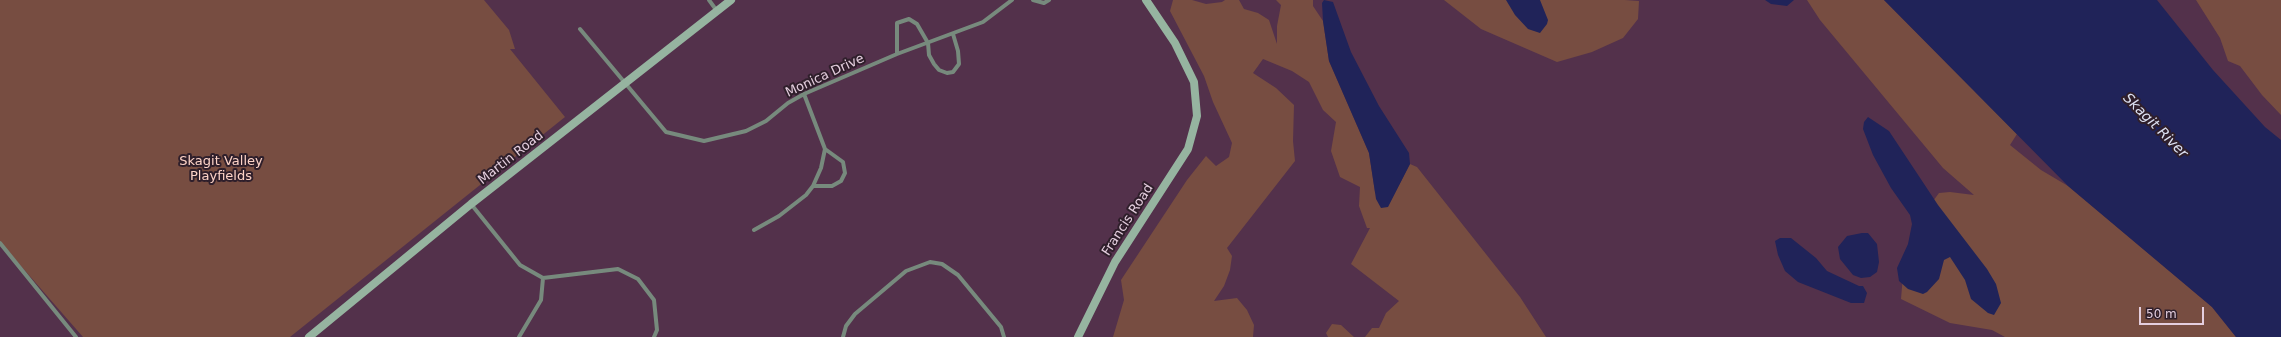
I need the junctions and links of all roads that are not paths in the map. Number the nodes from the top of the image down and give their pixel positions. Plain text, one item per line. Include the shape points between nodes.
1 (709, 0) edge
2 (731, 0) edge
3 (1012, 0) edge
4 (1034, 0) edge
5 (1049, 0) edge
6 (1146, 0) edge
7 (717, 11) junction
8 (580, 29) dead end
9 (953, 34) junction
10 (928, 43) junction
11 (897, 54) junction
12 (624, 85) junction
13 (804, 94) junction
14 (825, 149) junction
15 (813, 186) junction
16 (471, 204) junction
17 (754, 230) dead end
18 (1, 245) edge
19 (543, 278) junction
20 (76, 337) edge
21 (309, 337) edge
22 (519, 337) edge
23 (654, 337) edge
24 (843, 337) edge
25 (1004, 337) edge
26 (1078, 337) edge

1 - 7 street
2 - 7 street, Martin Road
3 - 9 street, Monica Drive via 983,22
4 - 5 street via 1044,3
6 - 26 street, Francis Road via 1175,42 1194,82 1197,116 1188,149 1115,262
7 - 12 street, Martin Road
8 - 12 street, Monica Drive
9 - 10 street, Monica Drive
9 - 10 street via 958,51 958,64 952,72 939,70 934,64 929,55
10 - 11 street, Monica Drive
10 - 11 street via 917,24 909,19 897,23
11 - 13 street, Monica Drive
12 - 13 street, Monica Drive via 666,132 704,141 746,132
12 - 16 street, Martin Road
13 - 14 street
14 - 15 street
14 - 15 street via 843,162 845,173 841,181 832,186
15 - 17 street via 806,195 778,216
16 - 19 street via 520,265
16 - 21 street, Martin Road
18 - 20 street
19 - 22 street via 541,300
19 - 23 street via 618,269 638,279 654,300 657,330
24 - 25 street via 846,326 855,314 906,271 930,262 942,264 958,275 994,317

